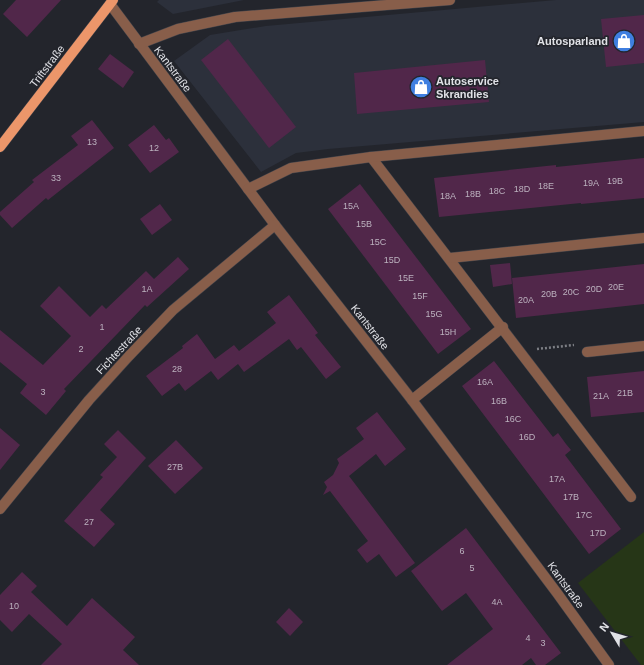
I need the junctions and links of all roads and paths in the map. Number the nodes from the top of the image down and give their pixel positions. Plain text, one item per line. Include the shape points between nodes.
1 (450, 0) edge
2 (111, 2) edge
3 (139, 44) junction
4 (644, 131) edge
5 (0, 147) edge
6 (371, 156) junction
7 (248, 189) junction
8 (275, 225) junction
9 (644, 238) edge
10 (450, 258) junction
11 (503, 327) junction
12 (644, 346) edge
13 (520, 351) junction
14 (587, 352) joint
15 (412, 400) junction
16 (631, 497) dead end
17 (0, 509) edge
18 (609, 665) edge

1 - 3 street via 235,17 178,29
2 - 3 street, Kantstraße
2 - 5 main road, Triftstraße
3 - 7 street, Kantstraße
4 - 6 street
6 - 7 street via 292,168
6 - 10 street
7 - 8 street, Kantstraße
8 - 15 street, Kantstraße
8 - 17 street, Fichtestraße via 173,310 89,400
9 - 10 street
10 - 11 street
11 - 13 street
11 - 15 street
12 - 14 street
13 - 14 path via 576,345
13 - 16 street
15 - 18 street, Kantstraße

